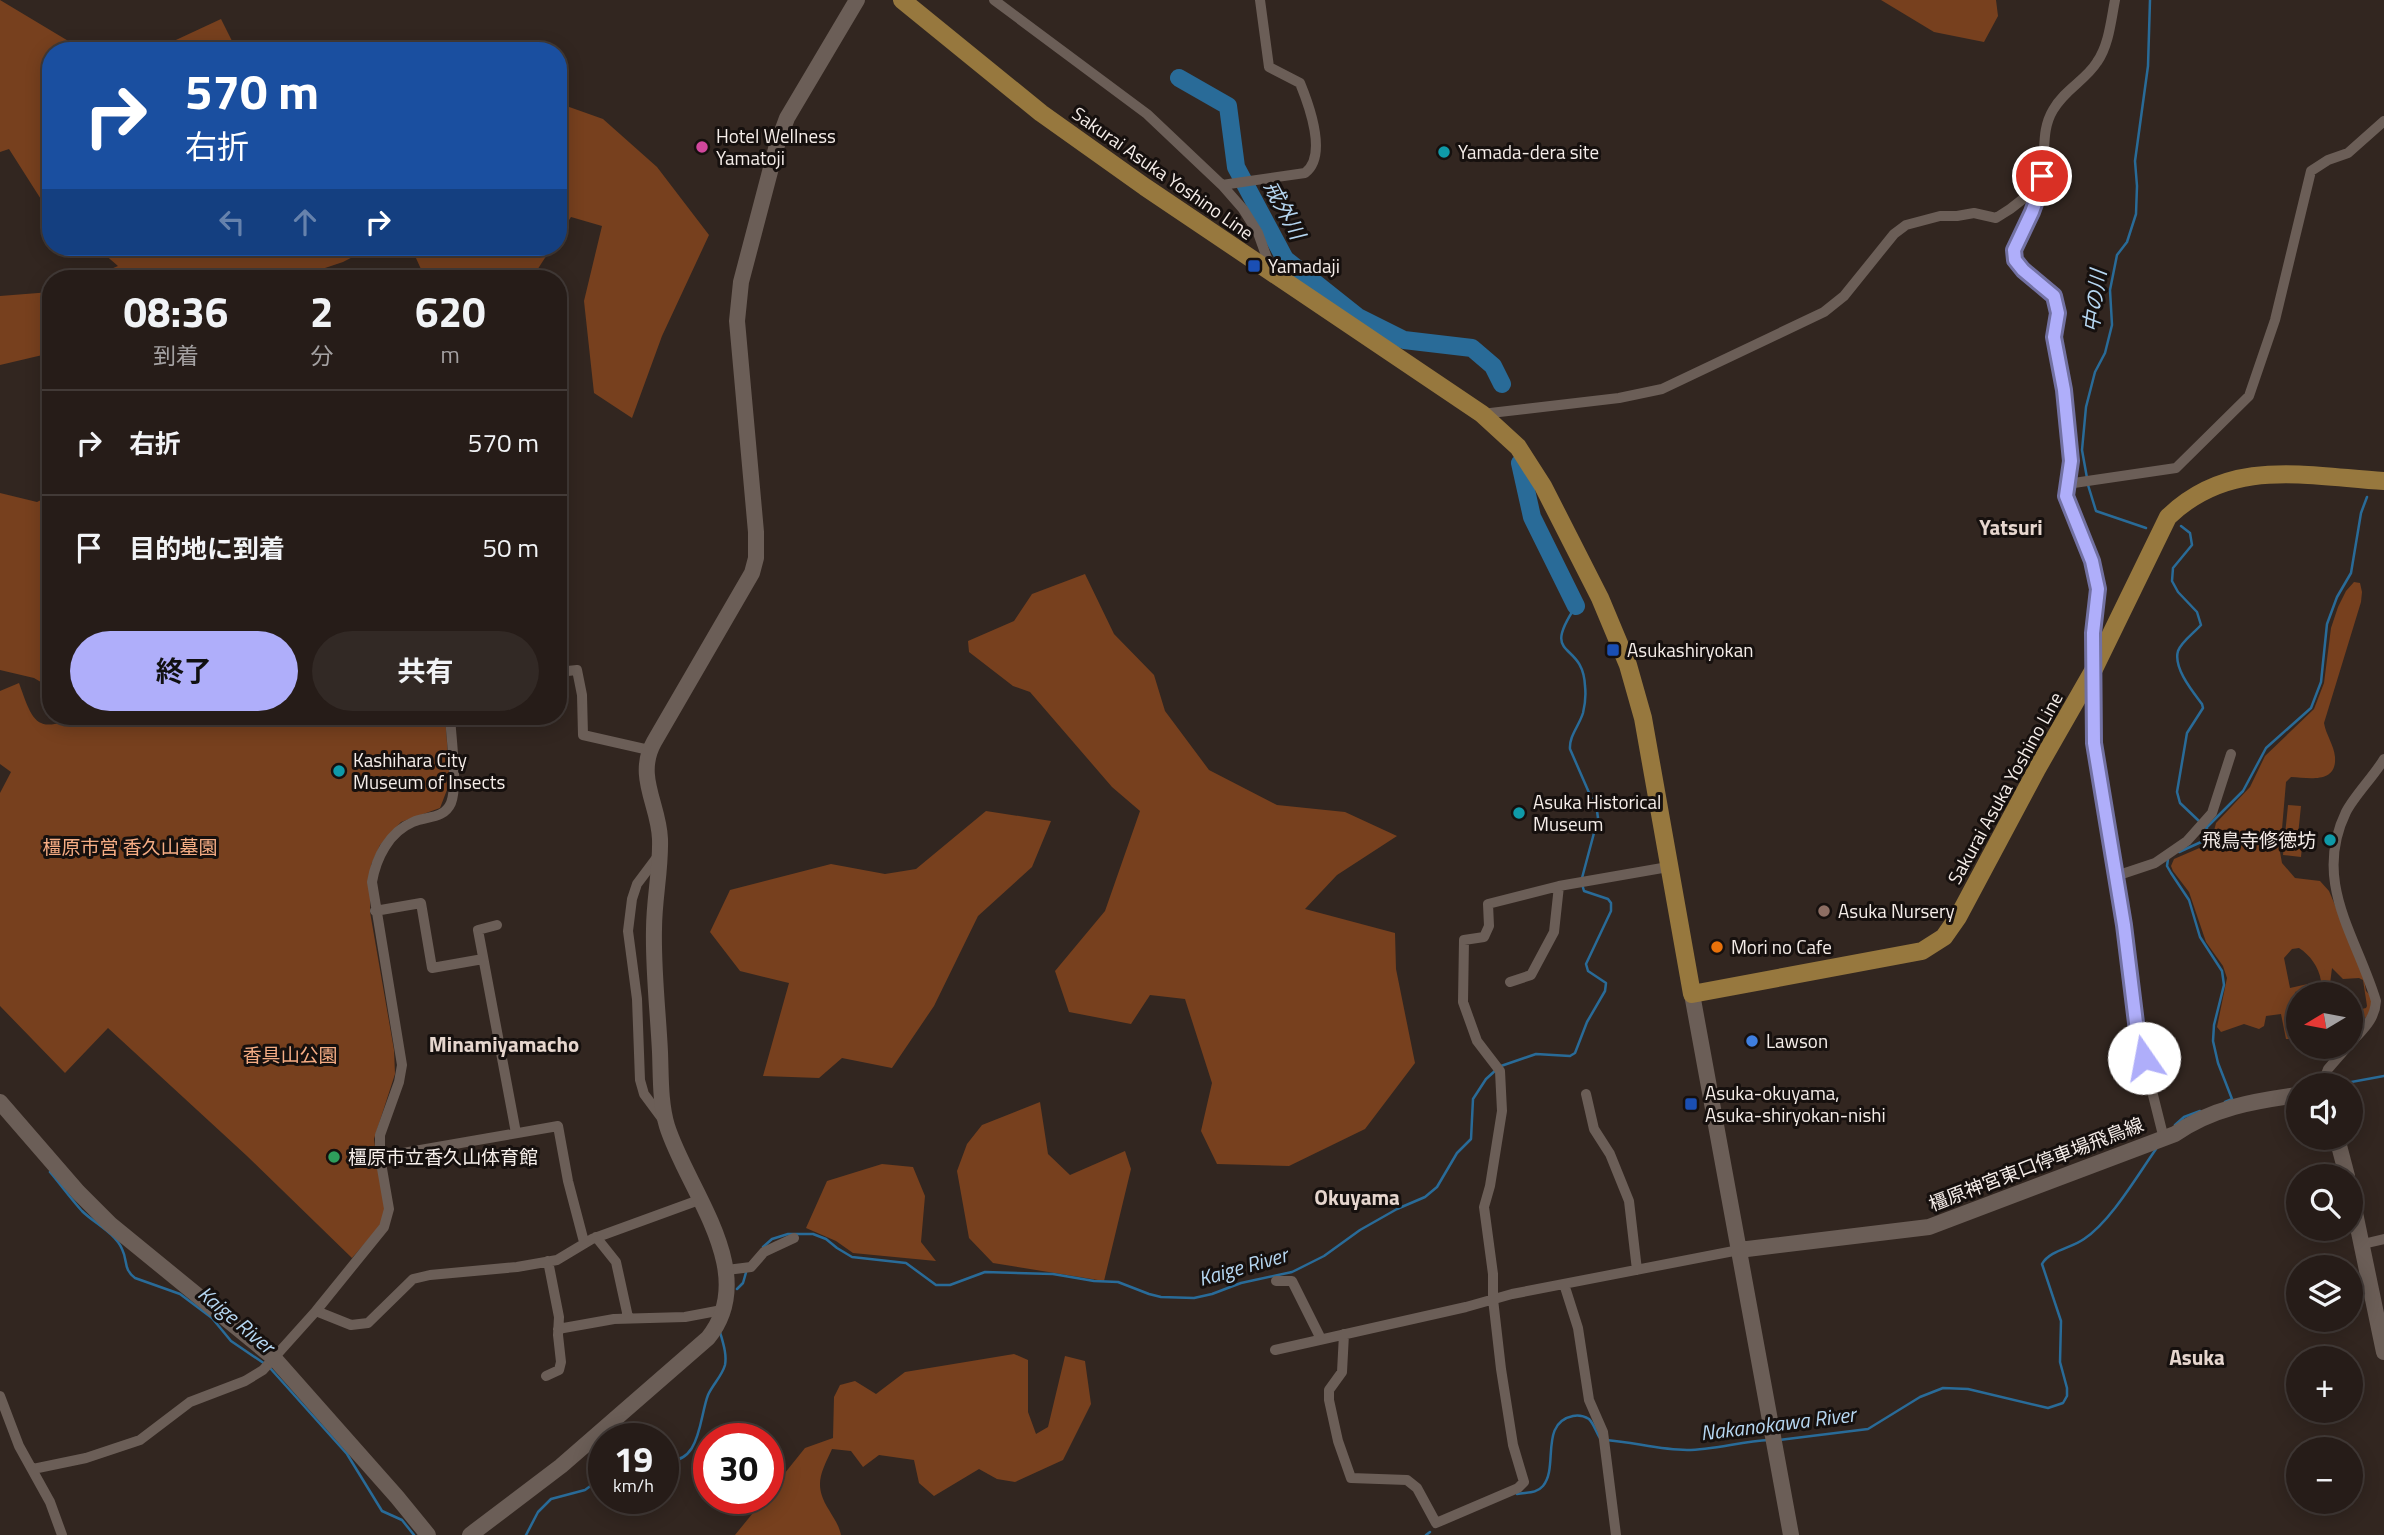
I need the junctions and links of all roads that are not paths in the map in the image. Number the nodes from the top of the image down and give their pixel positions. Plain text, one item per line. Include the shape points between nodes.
1 (858, 0) edge
2 (902, 0) edge
3 (994, 0) edge
4 (1260, 0) edge
5 (2115, 0) edge
6 (2384, 121) edge
7 (2042, 176) junction
8 (1222, 185) junction
9 (1272, 274) junction
10 (1482, 414) junction
11 (2384, 481) edge
12 (2067, 484) junction
13 (567, 671) edge
14 (2093, 671) junction
15 (451, 725) edge
16 (649, 750) junction
17 (2231, 754) dead end
18 (2384, 759) edge
19 (660, 853) junction
20 (1668, 867) junction
21 (2116, 876) junction
22 (1559, 886) junction
23 (375, 911) junction
24 (497, 925) dead end
25 (483, 959) junction
26 (1510, 982) dead end
27 (1692, 994) junction
28 (2363, 1029) edge
29 (2337, 1059) edge
30 (2326, 1073) edge
31 (1586, 1094) dead end
32 (2286, 1097) edge
33 (0, 1102) edge
34 (666, 1123) junction
35 (516, 1133) junction
36 (2164, 1139) junction
37 (380, 1157) junction
38 (699, 1200) junction
39 (596, 1237) junction
40 (794, 1238) dead end
41 (2384, 1239) edge
42 (2362, 1241) edge
43 (584, 1242) junction
44 (2363, 1244) junction
45 (1739, 1250) junction
46 (548, 1261) junction
47 (740, 1268) junction
48 (1637, 1270) junction
49 (1276, 1281) dead end
50 (1564, 1284) junction
51 (1493, 1299) junction
52 (722, 1310) junction
53 (316, 1311) junction
54 (628, 1317) junction
55 (558, 1329) junction
56 (1344, 1334) junction
57 (1321, 1339) junction
58 (1275, 1350) dead end
59 (2384, 1352) edge
60 (268, 1364) junction
61 (546, 1376) dead end
62 (0, 1396) edge
63 (33, 1469) junction
64 (62, 1535) edge
65 (428, 1535) edge
66 (470, 1535) edge
67 (1616, 1535) edge
68 (1791, 1535) edge

1 - 16 street via 785,124 741,282 737,321 756,532 752,573
2 - 9 main road, Sakurai Asuka Yoshino Line via 1041,113
3 - 8 street via 1147,114
4 - 8 street via 1269,67 1300,83 1316,157 1305,173
5 - 7 street via 2097,64 2051,112
6 - 12 street via 2348,153 2311,171 2275,320 2249,396 2176,468
7 - 10 street via 2020,201 1996,218 1974,213 1906,225 1844,296 1824,312 1682,380 1646,394
7 - 12 street via 2014,250 2023,270 2054,296 2058,313 2054,337 2071,461
8 - 9 street via 1258,233
9 - 10 main road, Sakurai Asuka Yoshino Line
10 - 20 main road, Sakurai Asuka Yoshino Line via 1518,447 1544,486 1624,654 1643,718
11 - 14 main road, Sakurai Asuka Yoshino Line via 2242,476 2184,501 2168,517
12 - 14 street via 2069,507 2079,524 2098,589
13 - 16 street via 577,670 583,735
14 - 21 street via 2094,743
14 - 27 main road, Sakurai Asuka Yoshino Line via 1944,937 1922,951
15 - 23 street via 454,786 450,804 444,812 404,827 389,841 374,871
16 - 19 street via 647,787 659,822
17 - 21 street via 2212,813 2187,841 2155,863
18 - 28 street via 2347,811 2332,871 2336,896 2376,1001 2376,1010
19 - 34 street via 654,929
19 - 34 street via 637,884 628,930 640,1080 644,1094
20 - 22 street
20 - 27 main road, Sakurai Asuka Yoshino Line
21 - 36 street via 2137,1031
22 - 26 street via 1554,932 1531,975
22 - 51 street via 1489,904 1484,937 1464,940 1463,1002 1477,1041 1498,1068 1502,1111 1484,1207
23 - 25 street via 421,903 432,968
23 - 37 street via 402,1065 380,1135
24 - 25 street via 478,930
25 - 35 street
27 - 45 street
29 - 30 street
31 - 48 street via 1594,1129 1629,1201
32 - 36 street, 橿原神宮東口停車場飛鳥線 via 2240,1104
33 - 60 street via 110,1224
34 - 38 street
35 - 37 street
35 - 43 street via 558,1126
36 - 45 street, 橿原神宮東口停車場飛鳥線 via 1929,1227
37 - 53 street via 389,1209 384,1227
38 - 39 street
38 - 47 street
39 - 43 street
39 - 54 street via 616,1262
40 - 47 street
41 - 44 street
42 - 44 street
43 - 46 street via 565,1256
44 - 59 street
45 - 48 street
45 - 68 street
46 - 53 street via 421,1276 406,1284 375,1318 359,1325
46 - 55 street
47 - 52 street
48 - 50 street
49 - 57 street via 1292,1281
50 - 51 street
50 - 67 street via 1578,1328 1589,1400 1603,1432
51 - 56 street
51 - 56 street via 1513,1445 1524,1482 1436,1523 1417,1488 1406,1480 1352,1478 1329,1400 1329,1390 1342,1372
52 - 54 street via 685,1317
52 - 66 street via 708,1338 561,1466
53 - 60 street
54 - 55 street
55 - 61 street via 561,1366
56 - 57 street
57 - 58 street
60 - 63 street via 245,1381 190,1402 140,1440
60 - 65 street
62 - 63 street
63 - 64 street

